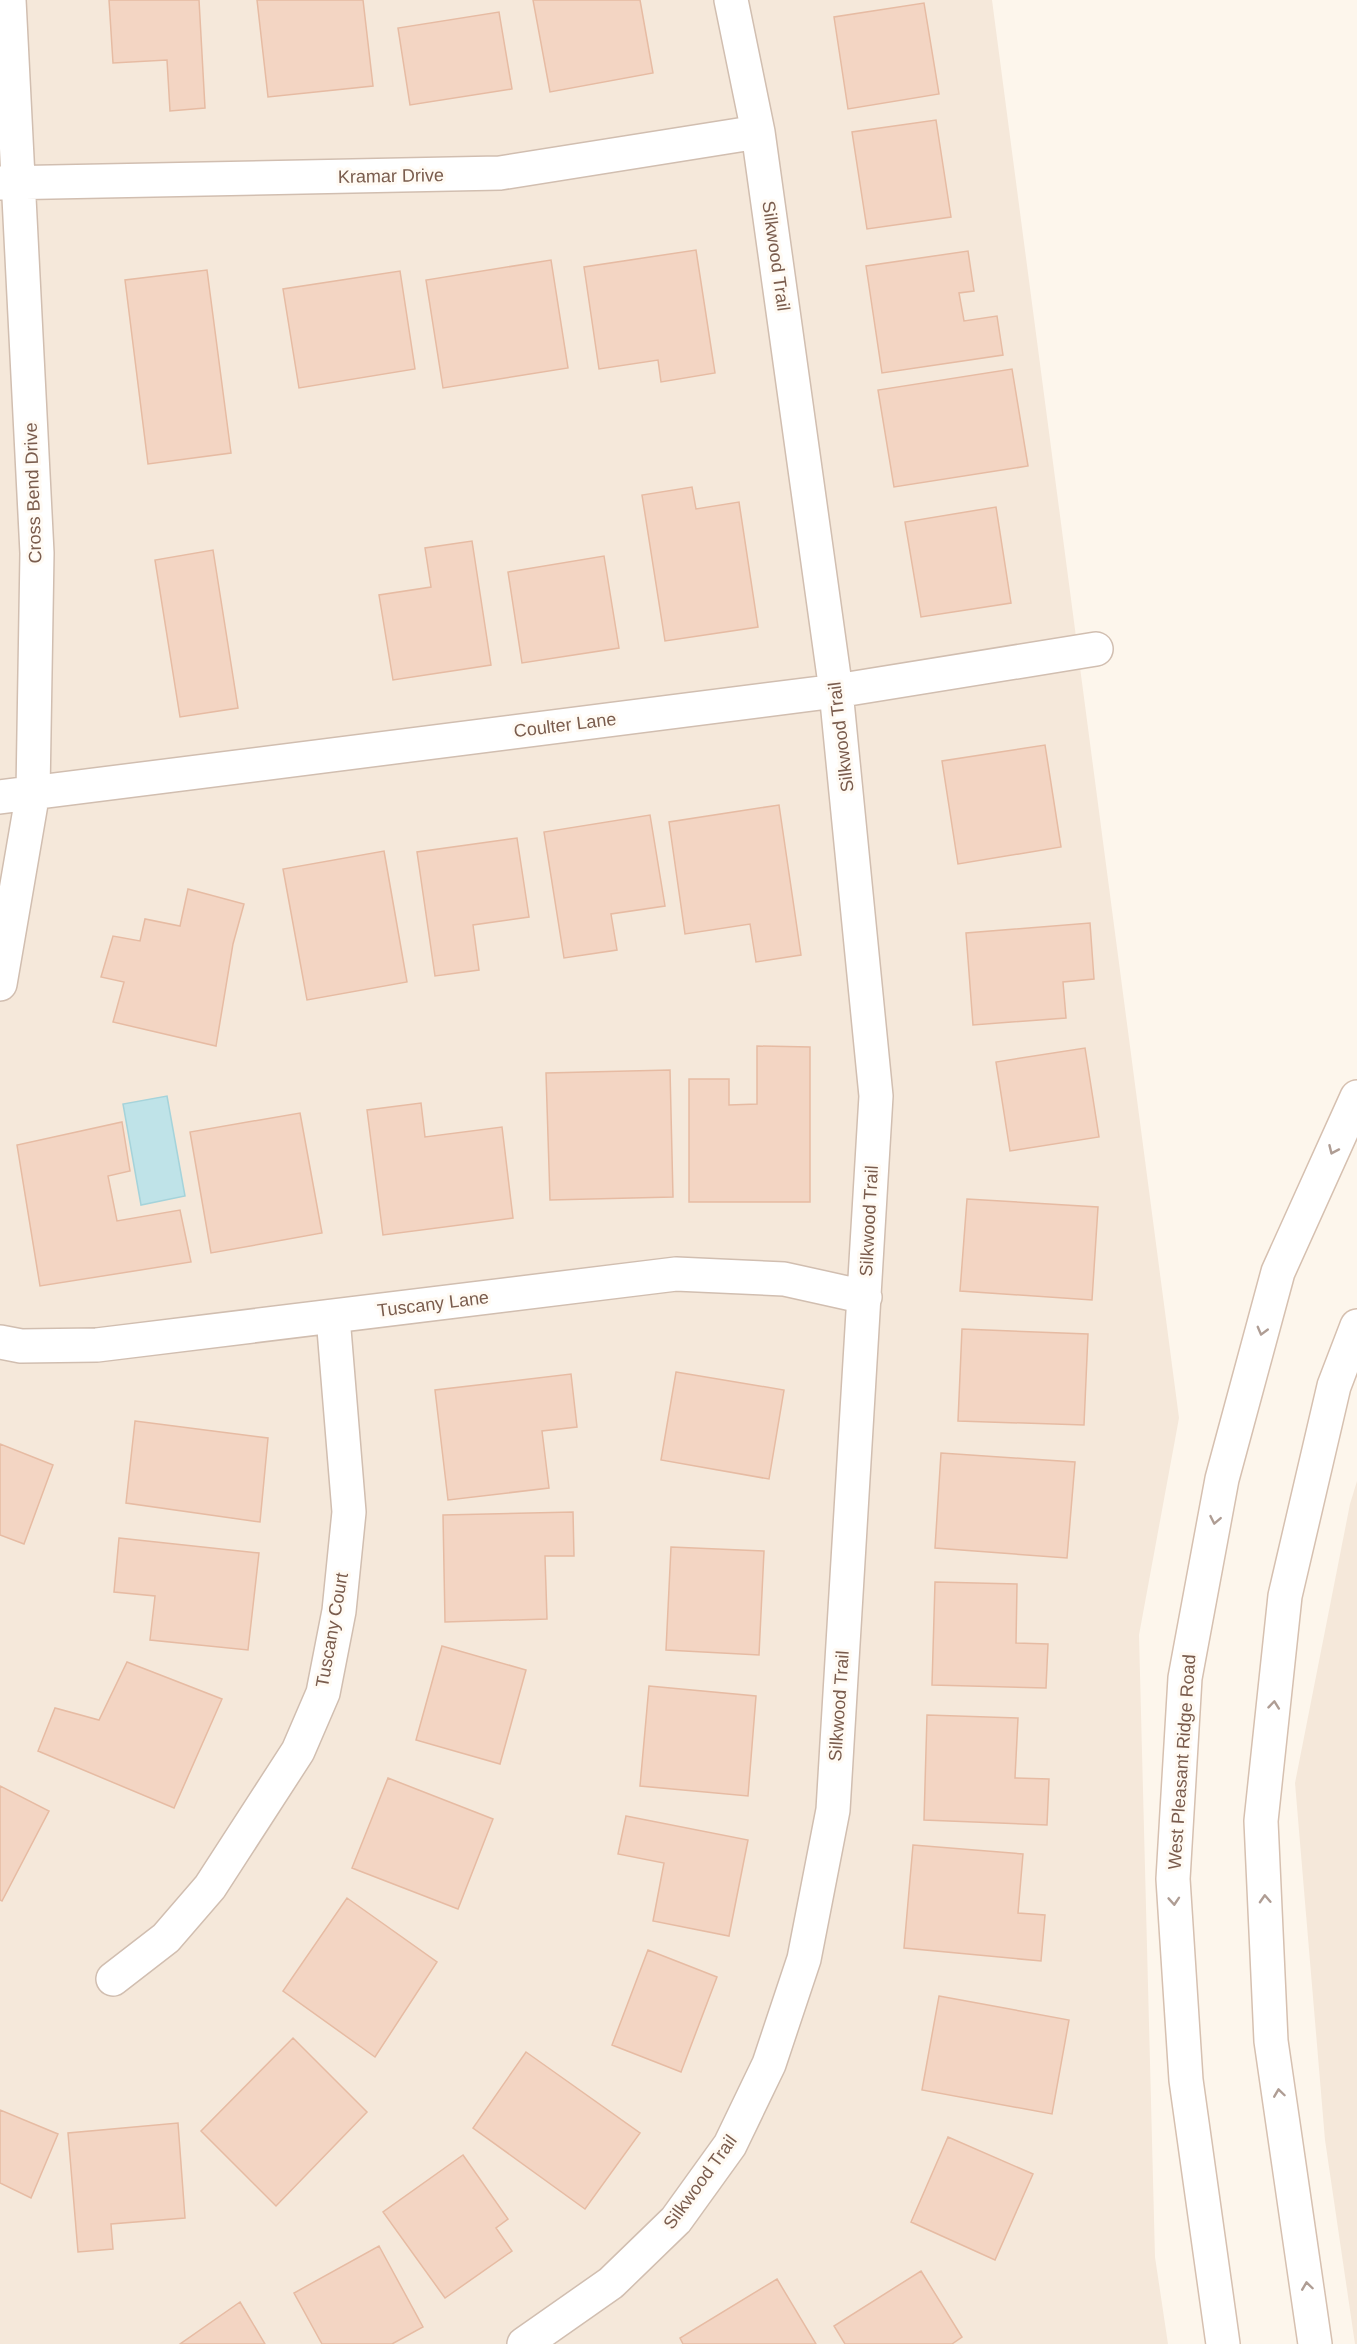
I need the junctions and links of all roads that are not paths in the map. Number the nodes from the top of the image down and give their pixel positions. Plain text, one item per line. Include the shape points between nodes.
1 (9, 0) edge
2 (731, 0) edge
3 (758, 132) junction
4 (10, 183) edge
5 (1096, 649) dead end
6 (836, 691) junction
7 (33, 792) junction
8 (0, 797) edge
9 (0, 984) edge
10 (1357, 1097) edge
11 (865, 1297) junction
12 (333, 1317) junction
13 (1357, 1326) edge
14 (0, 1342) edge
15 (113, 1979) dead end
16 (524, 2344) edge
17 (1223, 2344) edge
18 (1315, 2344) edge

1 - 4 street, Cross Bend Drive
2 - 3 street, Silkwood Trail
3 - 4 street, Kramar Drive via 500,173
3 - 6 street, Silkwood Trail
4 - 7 street, Cross Bend Drive via 37,553
5 - 6 street, Coulter Lane
6 - 7 street, Coulter Lane
6 - 11 street, Silkwood Trail via 876,1096
7 - 8 street, Coulter Lane
7 - 9 street, Cross Bend Drive
10 -> 17 street, West Pleasant Ridge Road via 1278,1272 1222,1479 1185,1678 1173,1879 1186,2080
11 - 12 street, Tuscany Lane via 784,1279 676,1274
11 - 16 street, Silkwood Trail via 833,1810 804,1959 770,2064 730,2145 676,2220 611,2283
12 - 14 street, Tuscany Lane via 97,1345 21,1346
12 - 15 street, Tuscany Court via 349,1512 339,1611 322,1693 298,1751 210,1887 166,1938
18 -> 13 street via 1271,2041 1261,1821 1285,1596 1334,1386

